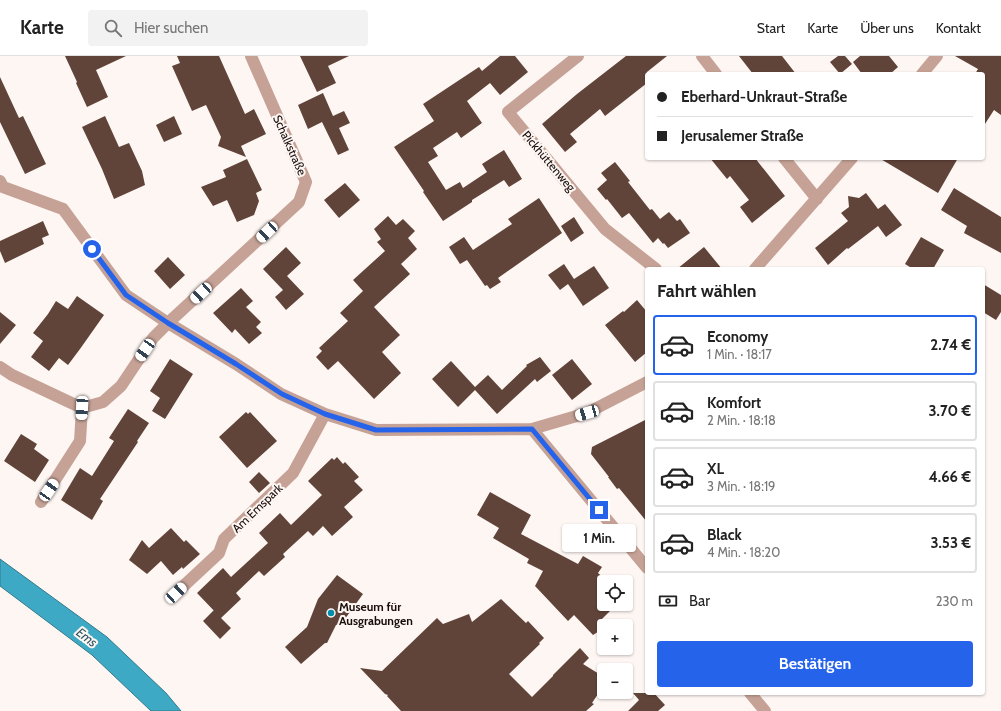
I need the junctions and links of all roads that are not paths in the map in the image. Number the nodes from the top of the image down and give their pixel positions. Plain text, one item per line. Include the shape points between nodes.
1 (251, 56) edge
2 (578, 56) edge
3 (702, 56) edge
4 (937, 56) edge
5 (714, 72) edge
6 (924, 72) edge
7 (786, 160) edge
8 (850, 160) edge
9 (0, 181) edge
10 (817, 199) junction
11 (653, 267) edge
12 (757, 267) edge
13 (168, 323) junction
14 (0, 367) edge
15 (645, 383) edge
16 (82, 408) junction
17 (325, 414) junction
18 (532, 429) junction
19 (41, 502) dead end
20 (645, 566) edge
21 (176, 593) dead end
22 (752, 695) edge
23 (765, 711) edge

1 - 13 street, Schalkstraße via 306,182 299,202
2 - 11 street, Pickhüttenweg via 508,112 605,229
3 - 5 street
4 - 6 street
7 - 10 street
8 - 10 street
9 - 13 street via 3,186 63,209 126,295
10 - 12 street
13 - 16 street, Schalkstraße via 154,338 121,386 103,402
13 - 17 street via 282,394
14 - 16 street
15 - 18 street via 587,413
16 - 19 street via 80,441
17 - 18 street via 376,430
17 - 21 street, Am Emspark via 293,473 224,540 219,553
18 - 20 street
22 - 23 street

